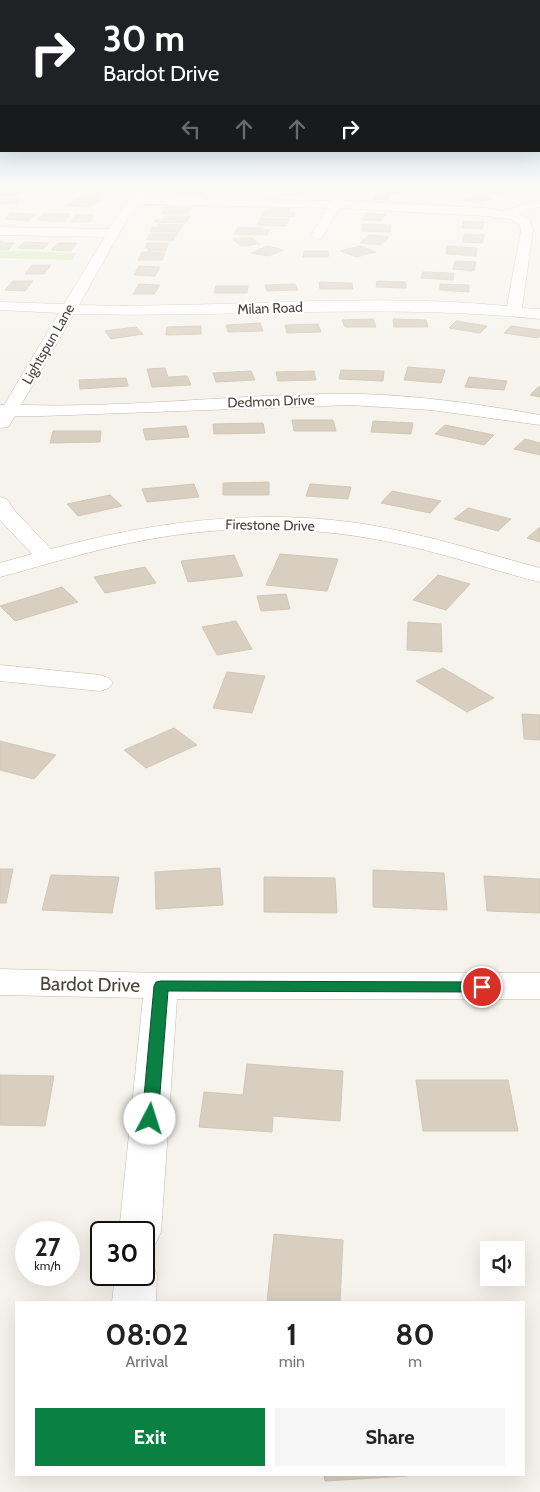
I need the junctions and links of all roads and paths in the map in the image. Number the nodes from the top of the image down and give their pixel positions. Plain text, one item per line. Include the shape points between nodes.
1 (98, 258) edge
2 (522, 258) edge
3 (0, 306) edge
4 (68, 309) junction
5 (514, 311) junction
6 (540, 314) edge
7 (5, 410) edge
8 (540, 420) edge
9 (0, 426) edge
10 (0, 503) edge
11 (46, 557) junction
12 (0, 570) edge
13 (540, 575) edge
14 (0, 673) edge
15 (100, 683) dead end
16 (0, 982) edge
17 (161, 986) junction
18 (540, 986) edge
19 (141, 1221) edge
20 (135, 1286) edge
21 (134, 1301) edge

1 - 4 street, Lightspun Lane
2 - 5 street
3 - 4 street, Milan Road
4 - 5 street, Milan Road via 196,310 405,304
4 - 7 street, Lightspun Lane
5 - 6 street, Milan Road
7 - 8 street, Dedmon Drive via 363,399 451,405
7 - 9 street, Lightspun Lane
10 - 11 street via 6,514
11 - 12 street, Firestone Drive
11 - 13 street, Firestone Drive via 138,534 195,526 270,523 374,532
14 - 15 street
16 - 17 street, Bardot Drive
17 - 18 street, Bardot Drive
17 - 19 street
20 - 21 street

